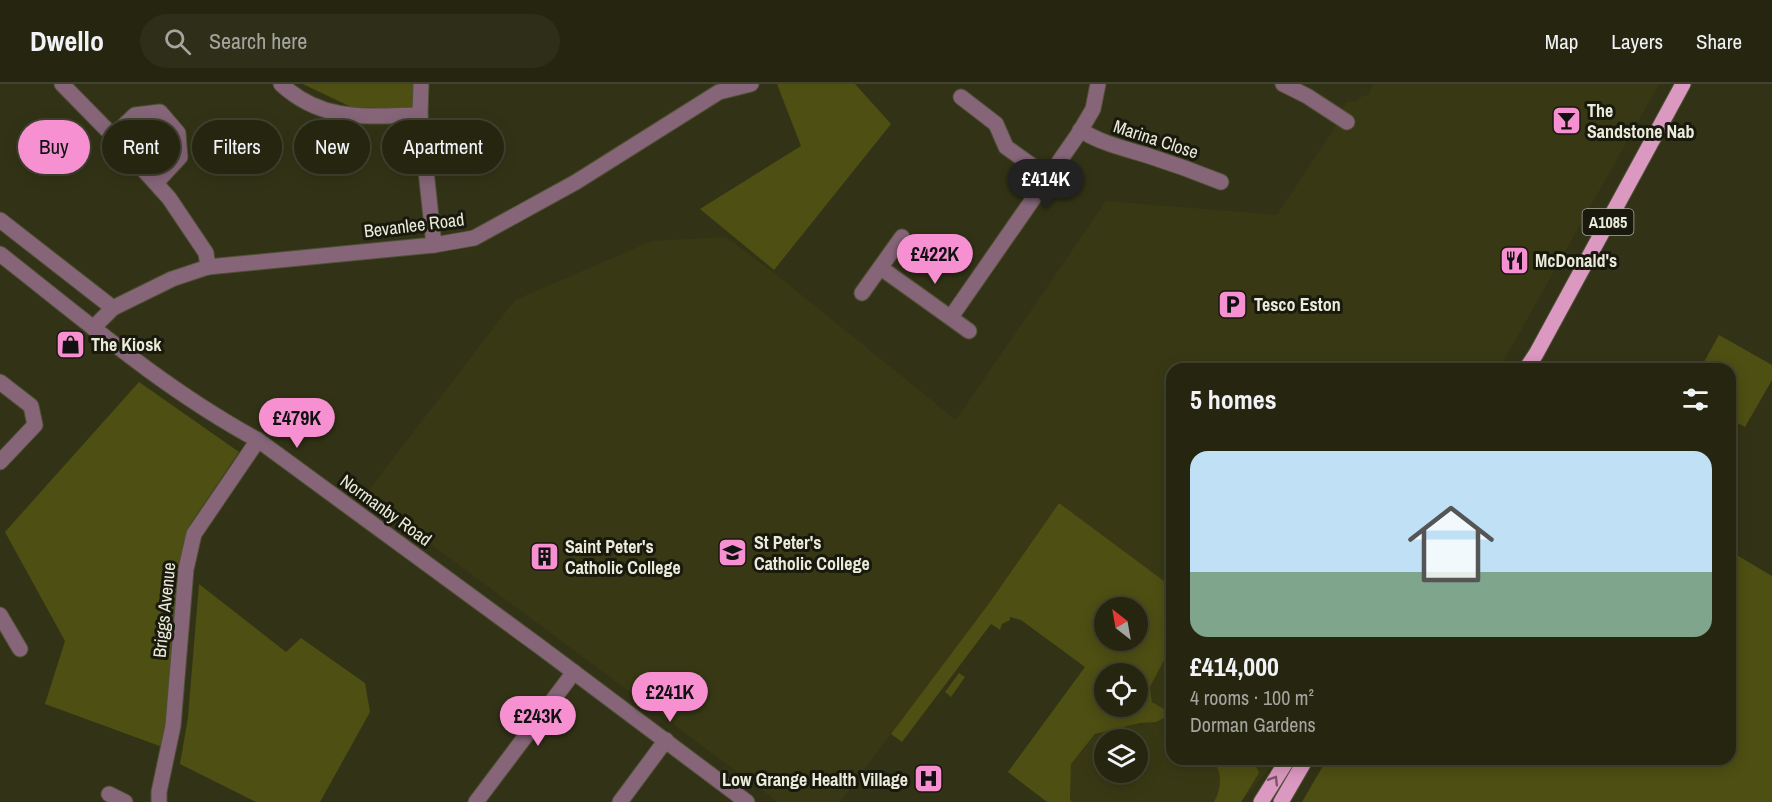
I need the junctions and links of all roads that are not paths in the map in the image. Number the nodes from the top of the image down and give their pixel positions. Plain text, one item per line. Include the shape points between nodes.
1 (62, 84) edge
2 (281, 84) edge
3 (421, 84) edge
4 (751, 84) edge
5 (1098, 84) edge
6 (1282, 84) edge
7 (1683, 84) edge
8 (717, 88) edge
9 (961, 97) dead end
10 (420, 115) junction
11 (130, 120) edge
12 (167, 120) edge
13 (1347, 122) dead end
14 (102, 124) edge
15 (1080, 130) junction
16 (148, 174) edge
17 (164, 174) edge
18 (1048, 177) junction
19 (1221, 182) dead end
20 (156, 183) junction
21 (0, 220) edge
22 (902, 237) dead end
23 (434, 245) junction
24 (0, 254) edge
25 (208, 267) junction
26 (881, 268) junction
27 (862, 293) dead end
28 (112, 308) junction
29 (951, 317) junction
30 (93, 328) junction
31 (969, 331) dead end
32 (1530, 363) edge
33 (1, 386) edge
34 (258, 440) junction
35 (0, 462) edge
36 (0, 615) edge
37 (20, 649) dead end
38 (574, 672) junction
39 (666, 741) junction
40 (1284, 765) edge
41 (1303, 765) edge
42 (109, 794) dead end
43 (125, 802) edge
44 (159, 802) edge
45 (476, 802) edge
46 (620, 802) edge
47 (747, 802) edge
48 (1261, 802) edge
49 (1281, 802) edge

1 - 14 street
2 - 10 street via 311,105 334,114
3 - 10 street
4 - 8 street, Bevanlee Road
5 - 15 street via 1093,109
6 - 13 street
7 - 32 main road, A1085
8 - 23 street, Bevanlee Road via 576,182 474,238
9 - 18 street via 996,124 1006,147
10 - 23 street
11 - 12 street via 135,115 160,112
15 - 18 street
15 - 19 street, Marina Close via 1094,139
16 - 20 street
17 - 20 street
18 - 29 street
20 - 25 street via 207,253
21 - 28 street
22 - 26 street
23 - 25 street, Bevanlee Road
24 - 30 street, Normanby Road
25 - 28 street, Bevanlee Road via 172,279
26 - 27 street
26 - 29 street
28 - 30 street, Bevanlee Road
29 - 31 street
30 - 34 street, Normanby Road via 215,416
33 - 35 street via 31,406 35,425
34 - 38 street, Normanby Road
34 - 44 street, Briggs Avenue via 194,534 186,569 173,726
36 - 37 street
38 - 39 street, Normanby Road
38 - 45 street
39 - 46 street
39 - 47 street, Normanby Road
48 -> 40 main road
41 - 49 main road
42 - 43 street

